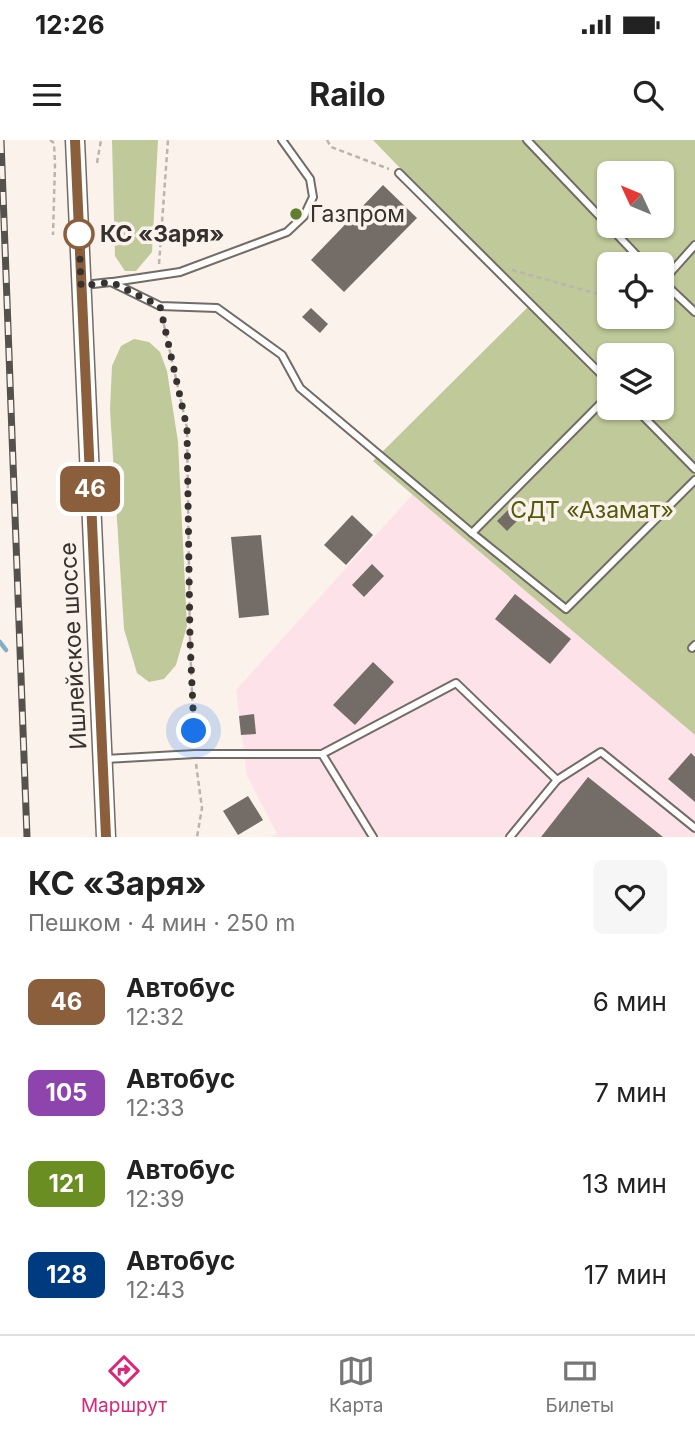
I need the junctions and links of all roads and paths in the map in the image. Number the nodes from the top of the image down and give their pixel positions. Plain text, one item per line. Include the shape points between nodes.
1 (50, 140) edge
2 (75, 140) edge
3 (102, 140) edge
4 (168, 140) edge
5 (282, 140) edge
6 (327, 140) edge
7 (527, 140) edge
8 (97, 163) dead end
9 (399, 173) joint
10 (53, 235) dead end
11 (695, 245) edge
12 (634, 252) edge
13 (492, 265) junction
14 (674, 268) edge
15 (158, 276) junction
16 (111, 282) junction
17 (81, 286) junction
18 (674, 292) edge
19 (597, 294) edge
20 (160, 306) junction
21 (695, 312) edge
22 (597, 370) edge
23 (597, 407) edge
24 (647, 420) edge
25 (695, 469) edge
26 (695, 480) edge
27 (472, 533) junction
28 (195, 754) junction
29 (322, 754) junction
30 (103, 759) junction
31 (557, 780) junction
32 (695, 828) edge
33 (106, 837) edge
34 (197, 837) edge
35 (373, 837) edge
36 (510, 837) edge

1 - 10 path via 55,164
2 - 17 main road, Ишлейское шоссе
3 - 8 path
4 - 15 path
5 - 15 lane via 310,179 313,197 304,216 287,232
6 - 9 path via 331,147
7 - 12 lane
9 - 13 lane
11 - 14 lane
13 - 19 path
13 - 22 lane
15 - 16 lane
16 - 17 lane
16 - 20 lane
17 - 30 main road, Ишлейское шоссе
18 - 21 lane
20 - 27 lane via 217,308 261,339 282,355 300,387
20 - 28 path via 187,428
23 - 27 lane
24 - 25 lane
26 - 27 lane via 566,609
28 - 29 lane
28 - 30 lane
28 - 34 path via 202,808
29 - 31 lane via 456,683
29 - 35 lane
30 - 33 main road, Ишлейское шоссе
31 - 32 lane via 601,752
31 - 36 lane

